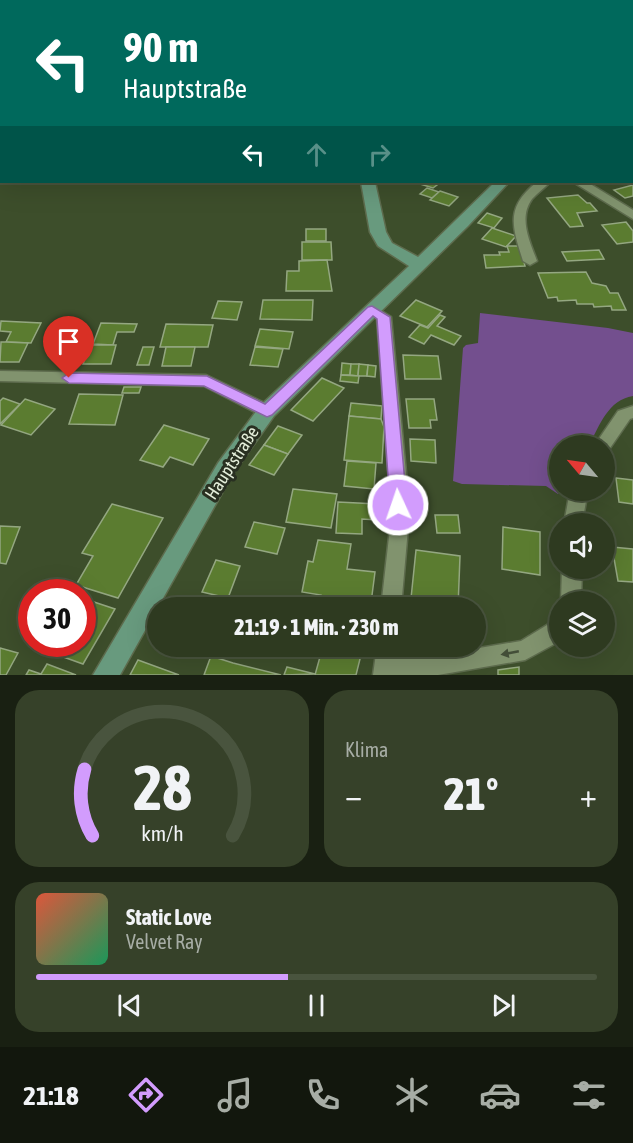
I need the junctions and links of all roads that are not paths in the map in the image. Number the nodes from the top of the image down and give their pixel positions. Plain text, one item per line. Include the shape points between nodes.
1 (368, 183) edge
2 (501, 183) edge
3 (542, 183) edge
4 (581, 183) edge
5 (633, 215) edge
6 (530, 261) dead end
7 (419, 265) junction
8 (372, 310) junction
9 (0, 376) edge
10 (267, 411) junction
11 (633, 412) edge
12 (610, 435) edge
13 (392, 597) edge
14 (549, 636) edge
15 (386, 662) edge
16 (106, 675) edge

1 - 7 main road via 378,232 386,246
2 - 7 main road, Hauptstraße
3 - 6 street via 521,204 517,220
4 - 5 street
7 - 8 main road, Hauptstraße
8 - 10 main road, Hauptstraße
8 - 13 street via 384,317 398,483 399,528
9 - 10 street via 207,381
10 - 16 main road, Hauptstraße via 225,469
11 - 12 street via 624,415
14 -> 15 street via 525,650 420,668

